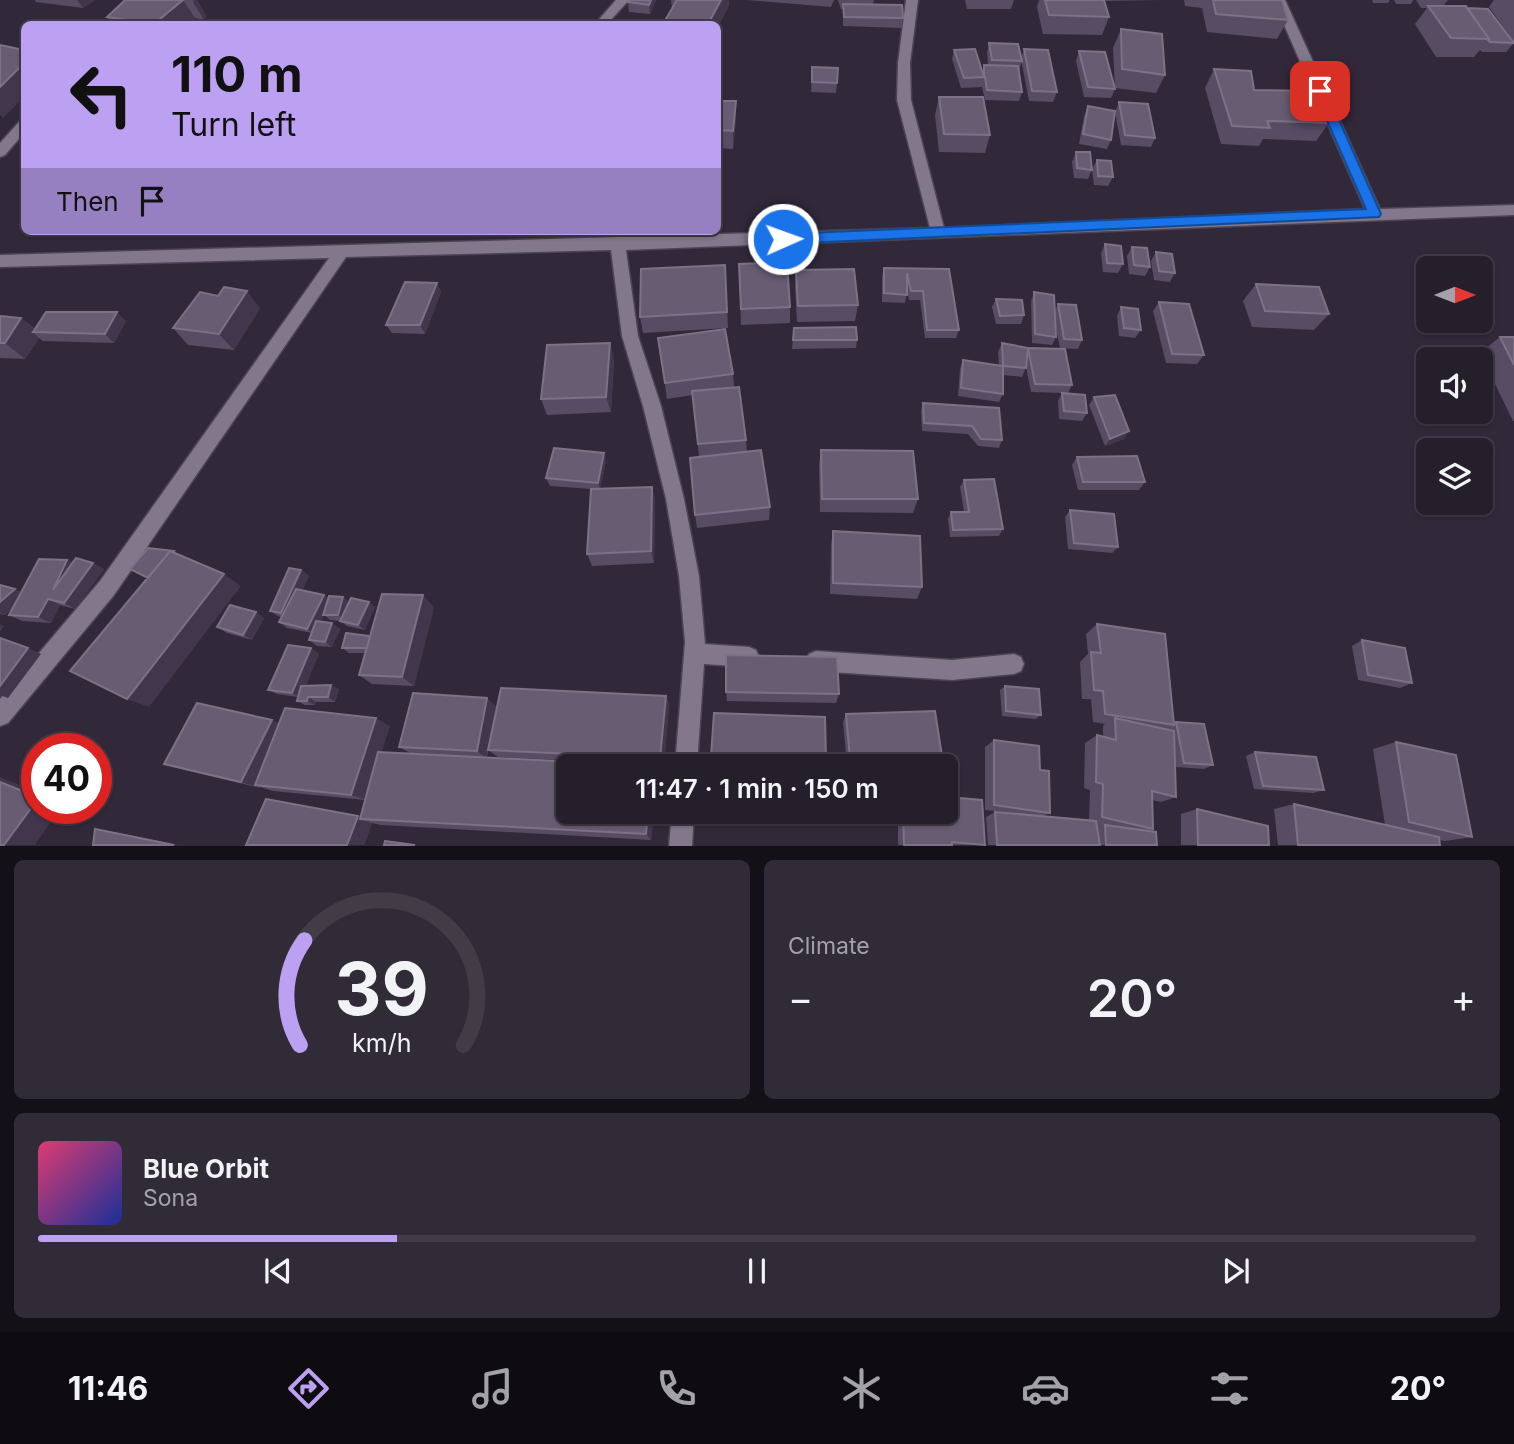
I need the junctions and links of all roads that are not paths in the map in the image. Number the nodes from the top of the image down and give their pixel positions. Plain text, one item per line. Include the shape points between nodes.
1 (623, 0) edge
2 (912, 0) edge
3 (1279, 0) edge
4 (604, 21) edge
5 (21, 128) edge
6 (0, 152) edge
7 (1374, 214) junction
8 (1512, 214) edge
9 (938, 232) junction
10 (662, 237) edge
11 (618, 245) junction
12 (342, 251) junction
13 (0, 261) edge
14 (694, 653) junction
15 (775, 659) edge
16 (802, 660) edge
17 (1014, 664) dead end
18 (0, 715) edge
19 (687, 754) edge
20 (682, 824) edge
21 (680, 845) edge

1 - 4 street
2 - 9 street via 904,100
3 - 7 street
5 - 6 street
7 - 8 street
7 - 9 street
9 - 10 street
10 - 11 street
11 - 12 street
11 - 14 street via 631,336 676,499 689,576
12 - 13 street
12 - 18 street via 107,588
14 - 15 street
14 - 19 street
16 - 17 street via 952,670
20 - 21 street

